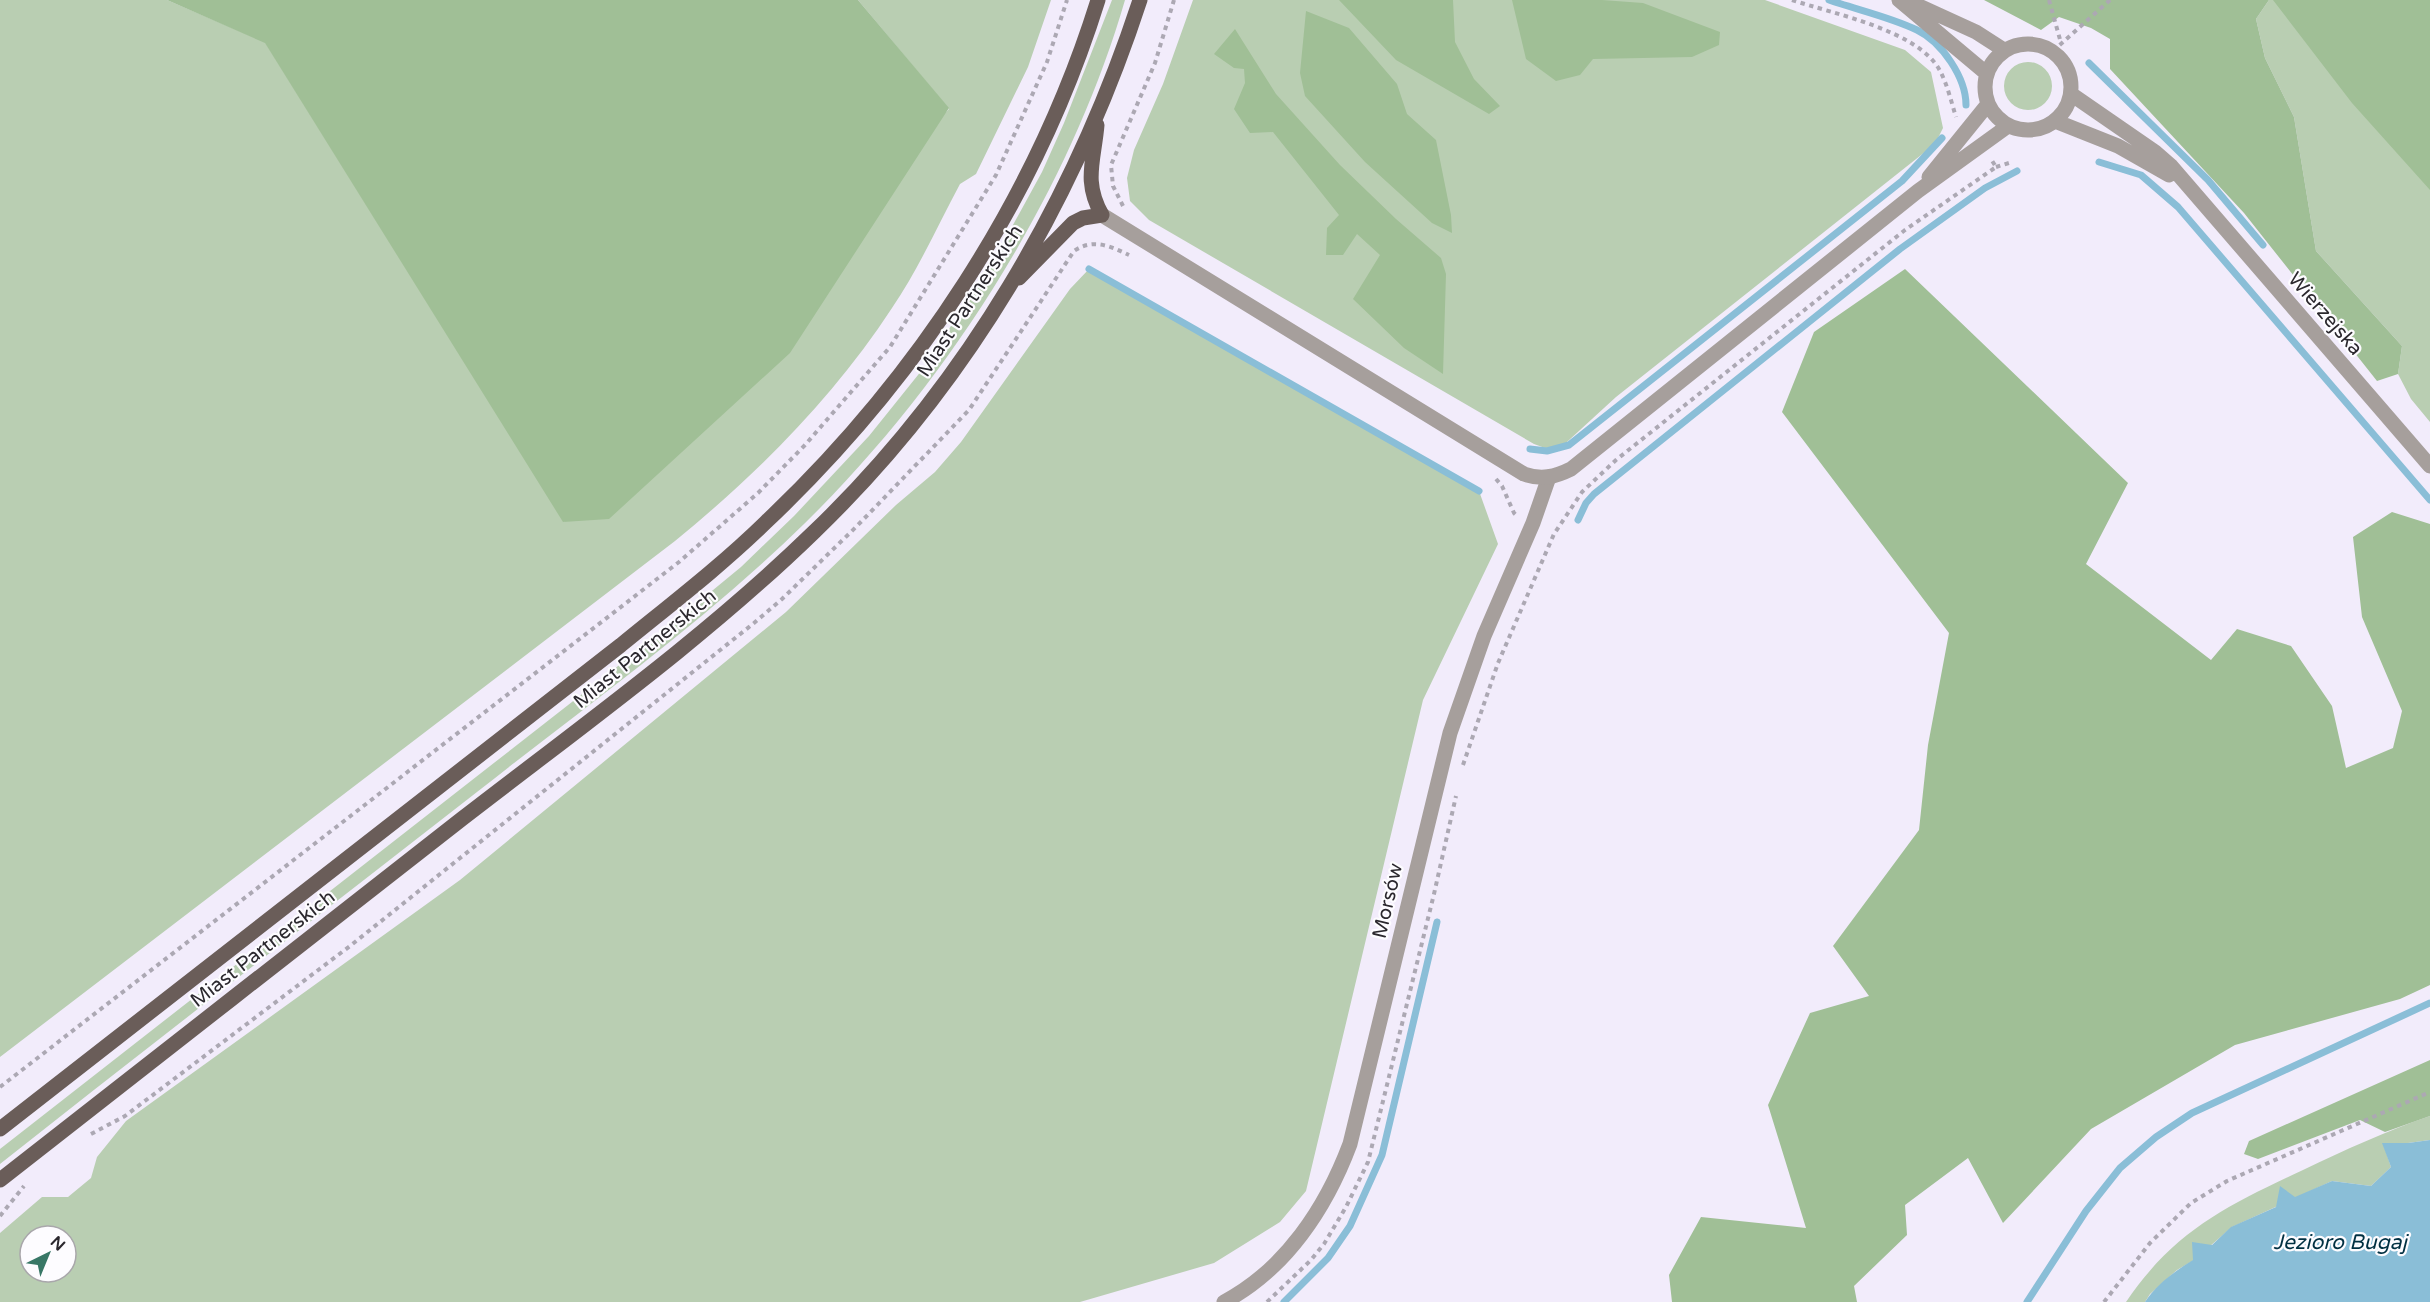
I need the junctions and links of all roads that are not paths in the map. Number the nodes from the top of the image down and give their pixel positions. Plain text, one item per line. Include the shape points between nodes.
1 (1098, 0) edge
2 (1140, 0) edge
3 (1899, 0) edge
4 (1905, 0) edge
5 (2004, 50) junction
6 (1986, 73) junction
7 (2071, 94) junction
8 (1988, 104) junction
9 (1097, 117) junction
10 (2055, 121) junction
11 (2008, 126) junction
12 (2189, 189) junction
13 (1918, 191) junction
14 (1109, 219) junction
15 (1009, 286) junction
16 (2430, 466) edge
17 (1549, 477) junction
18 (0, 1130) edge
19 (0, 1180) edge
20 (1224, 1302) edge

1 - 18 main road, Miast Partnerskich via 1055,114 976,264 895,381 799,490 730,555 621,645
2 - 9 main road, Miast Partnerskich
3 - 6 street
4 - 5 street via 1976,32
5 - 6 street
5 - 7 street via 2028,43 2057,47 2068,70
6 - 8 street
7 - 10 street
7 - 12 street, Wierzejska via 2155,152
8 - 11 street
8 - 13 street
9 - 14 main road via 1090,182 1092,196
9 - 15 main road, Miast Partnerskich via 1054,209
10 - 11 street via 2032,130
10 - 12 street, Wierzejska via 2118,146
11 - 13 street
12 - 16 street, Wierzejska
13 - 17 street via 1571,469
14 - 15 main road via 1083,218 1073,223
14 - 17 street via 1524,474
15 - 19 main road, Miast Partnerskich via 954,368 894,446 845,501 774,569 643,679
17 - 20 street, Morsów via 1488,626 1450,733 1341,1169 1326,1200 1285,1254 1242,1292

